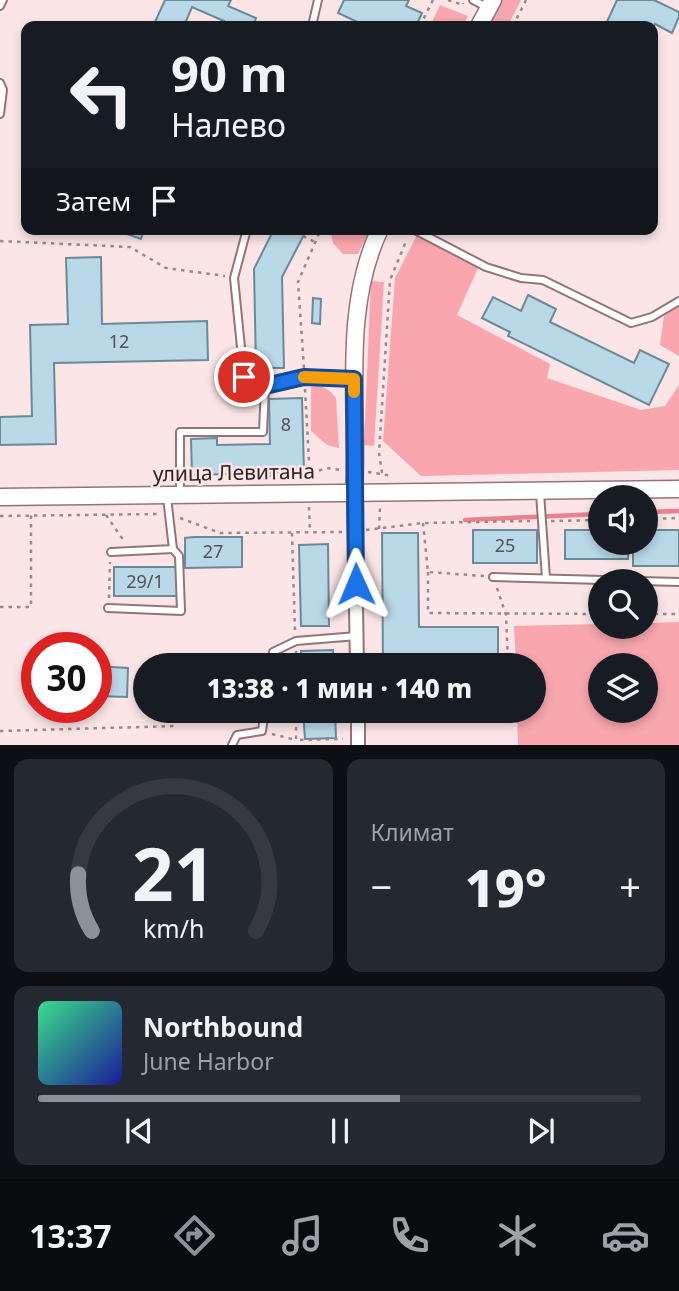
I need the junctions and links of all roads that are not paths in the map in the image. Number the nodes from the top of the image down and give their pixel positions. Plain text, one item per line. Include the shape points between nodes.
1 (3, 0) edge
2 (318, 0) edge
3 (473, 0) edge
4 (491, 4) edge
5 (0, 6) edge
6 (313, 21) edge
7 (482, 21) edge
8 (0, 83) edge
9 (0, 114) edge
10 (245, 235) edge
11 (377, 235) edge
12 (424, 235) edge
13 (679, 301) edge
14 (354, 379) junction
15 (265, 386) junction
16 (679, 489) edge
17 (539, 491) junction
18 (354, 493) junction
19 (173, 495) junction
20 (0, 497) edge
21 (173, 549) junction
22 (111, 552) road end
23 (493, 577) road end
24 (546, 578) junction
25 (679, 582) edge
26 (108, 608) road end
27 (357, 636) junction
28 (273, 653) edge
29 (357, 653) edge
30 (263, 723) edge
31 (358, 723) edge
32 (358, 742) edge
33 (232, 745) edge

1 - 5 lane
2 - 6 lane
3 - 4 lane
4 - 7 street
8 - 9 lane
10 - 15 lane via 234,278 244,377
11 - 14 street via 361,278
12 - 13 lane via 486,267 543,280 631,323
14 - 15 lane via 304,377
14 - 18 street
15 - 19 lane via 263,432 180,432
16 - 17 street, улица Левитана
17 - 18 street, улица Левитана
17 - 24 lane
18 - 19 street, улица Левитана
18 - 27 street
19 - 20 street, улица Левитана
19 - 21 lane
21 - 22 lane
21 - 26 lane via 179,556 181,611
23 - 24 lane
24 - 25 lane
27 - 28 lane via 296,640
27 - 29 street
30 - 33 lane via 262,731 237,735
31 - 32 street

